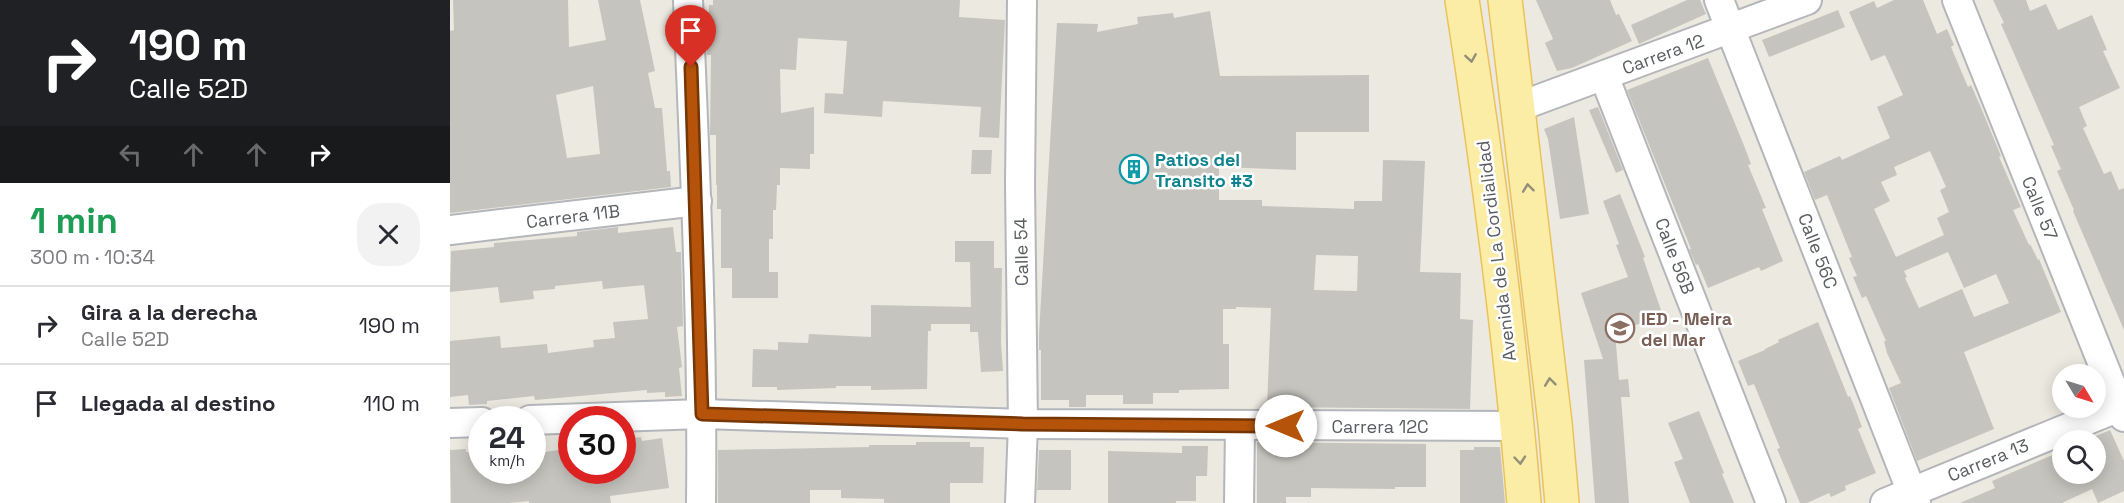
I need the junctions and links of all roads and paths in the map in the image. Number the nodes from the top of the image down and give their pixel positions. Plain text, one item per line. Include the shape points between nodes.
1 (688, 0) edge
2 (1022, 0) edge
3 (1462, 0) edge
4 (1505, 0) edge
5 (1719, 0) edge
6 (1807, 0) edge
7 (1957, 0) edge
8 (1731, 29) junction
9 (1604, 76) junction
10 (1518, 107) junction
11 (697, 201) junction
12 (450, 230) edge
13 (2123, 409) edge
14 (702, 414) junction
15 (546, 419) edge
16 (468, 422) edge
17 (450, 423) edge
18 (1023, 424) junction
19 (1240, 426) junction
20 (1518, 426) junction
21 (1914, 497) edge
22 (701, 503) edge
23 (1020, 503) edge
24 (1239, 503) edge
25 (1524, 503) edge
26 (1562, 503) edge
27 (1772, 503) edge
28 (1885, 503) edge

1 - 11 street
2 - 18 street, Calle 54
3 -> 20 main road, Avenida de La Cordialidad
4 - 10 main road
5 - 8 street, Calle 56C
6 - 8 street, Carrera 12
7 - 13 street, Calle 57
8 - 9 street, Carrera 12
8 - 21 street, Calle 56C
9 - 10 street, Carrera 12
9 - 27 street, Calle 56B
26 -> 10 main road
11 - 12 street, Carrera 11B
11 - 14 street
13 - 21 street, Carrera 13
14 - 15 street
14 - 18 street, Carrera 12C
14 - 22 street
16 - 17 street
18 - 19 street, Carrera 12C
18 - 23 street, Calle 54
19 - 20 street, Carrera 12C
19 - 24 street
20 -> 25 main road, Avenida de La Cordialidad
21 - 28 street, Carrera 13

